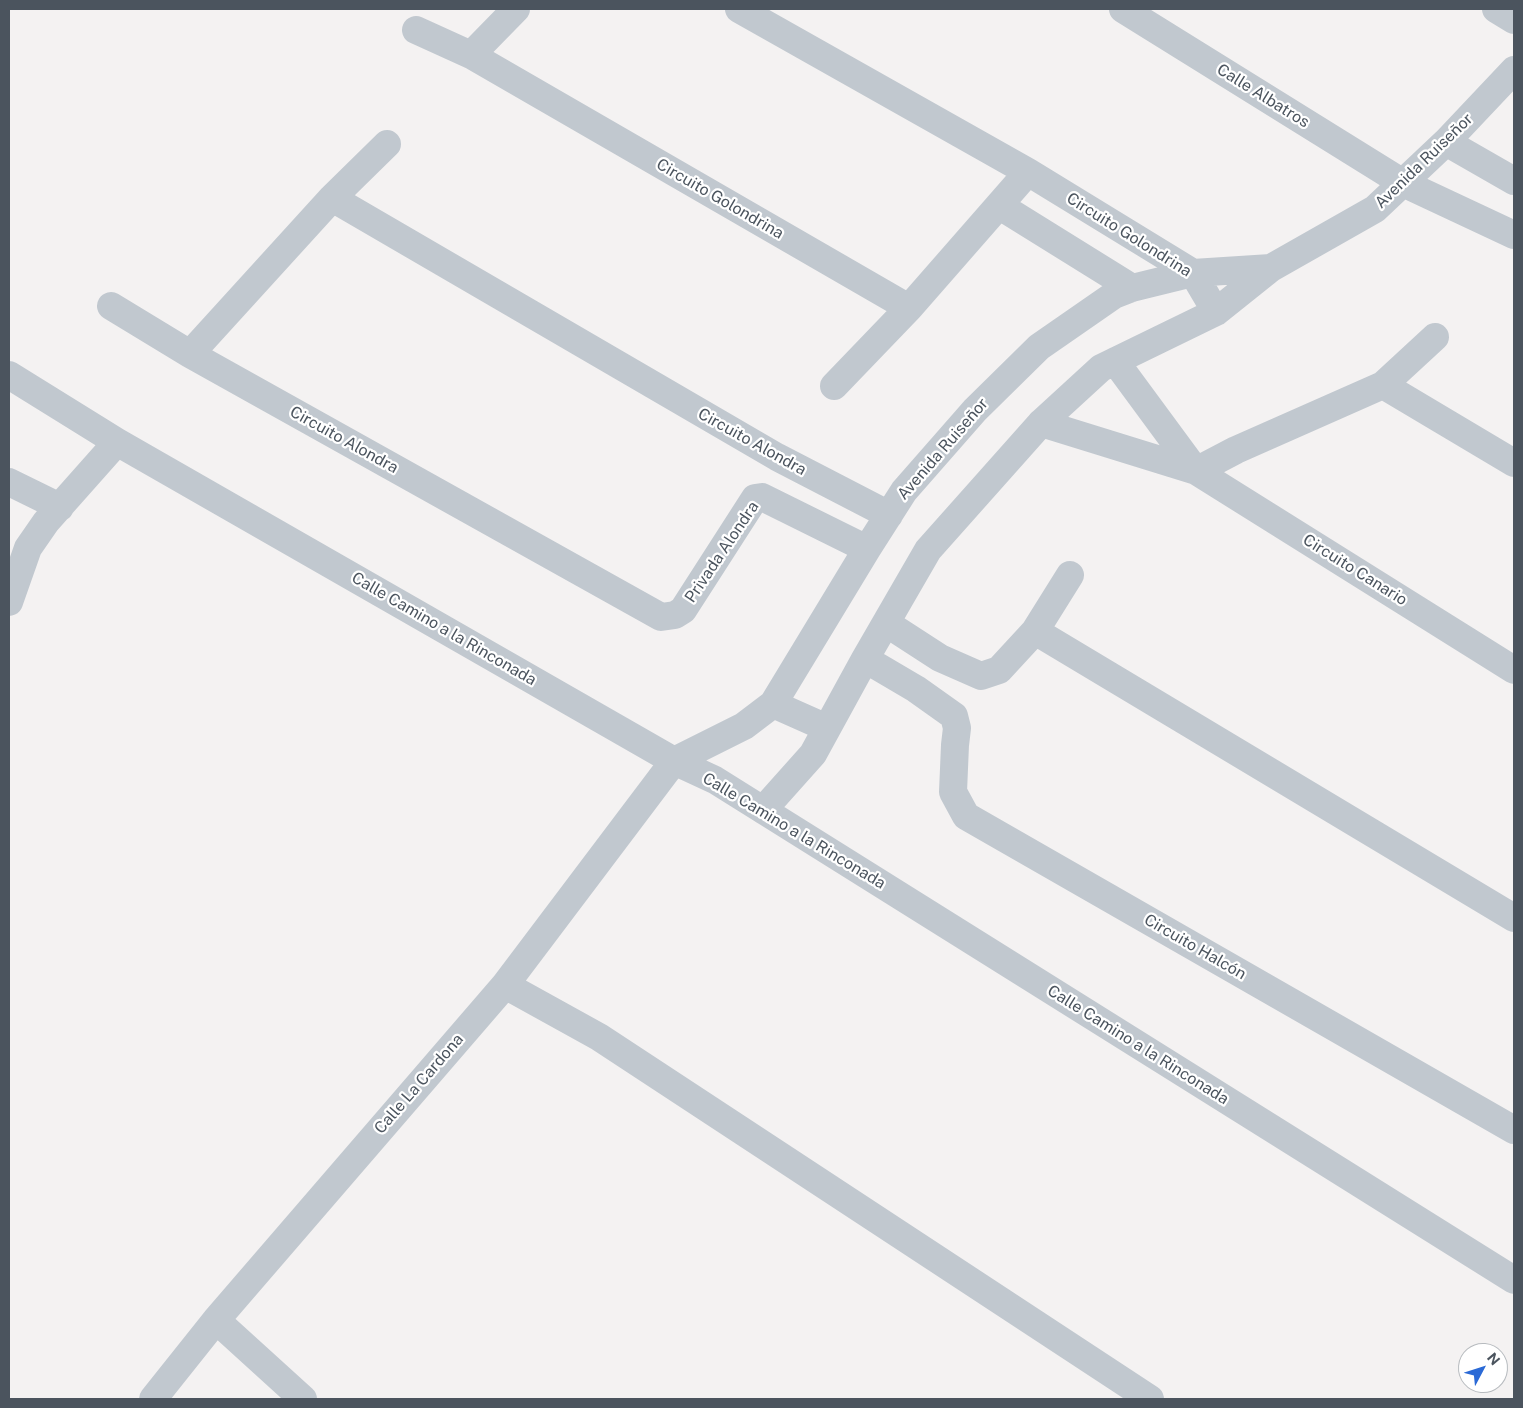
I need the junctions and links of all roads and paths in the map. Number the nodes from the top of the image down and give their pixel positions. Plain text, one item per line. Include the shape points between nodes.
1 (516, 9) edge
2 (740, 9) edge
3 (1123, 9) edge
4 (1496, 9) edge
5 (1514, 20) edge
6 (416, 30) dead end
7 (471, 56) junction
8 (1514, 70) edge
9 (1446, 142) junction
10 (387, 144) dead end
11 (1028, 172) junction
12 (1514, 180) edge
13 (1403, 183) junction
14 (332, 198) junction
15 (1000, 206) junction
16 (1514, 235) edge
17 (1271, 268) junction
18 (1193, 273) junction
19 (1132, 288) junction
20 (110, 306) dead end
21 (909, 308) junction
22 (1216, 312) junction
23 (1435, 337) dead end
24 (190, 354) junction
25 (1115, 361) junction
26 (9, 375) edge
27 (1383, 385) junction
28 (834, 386) dead end
29 (1040, 423) junction
30 (117, 442) junction
31 (1514, 463) edge
32 (1196, 470) junction
33 (9, 482) edge
34 (60, 507) junction
35 (888, 515) junction
36 (867, 549) junction
37 (1070, 575) dead end
38 (9, 602) edge
39 (683, 610) joint
40 (886, 623) junction
41 (1035, 631) junction
42 (865, 659) junction
43 (1514, 670) edge
44 (773, 704) junction
45 (827, 728) junction
46 (674, 761) junction
47 (763, 810) junction
48 (1514, 918) edge
49 (505, 984) junction
50 (1514, 1130) edge
51 (1514, 1280) edge
52 (216, 1320) junction
53 (153, 1399) edge
54 (303, 1399) edge
55 (1150, 1399) edge

1 - 7 street
2 - 11 street, Circuito Golondrina
3 - 13 street, Calle Albatros
4 - 5 street
6 - 7 street, Circuito Golondrina
7 - 21 street, Circuito Golondrina
8 - 9 street, Avenida Ruiseñor
9 - 12 street
9 - 13 street, Avenida Ruiseñor
10 - 14 street
11 - 15 street
11 - 18 street, Circuito Golondrina
13 - 16 street, Calle Albatros
13 - 17 street, Avenida Ruiseñor via 1375,209
14 - 24 street
14 - 35 street, Circuito Alondra via 777,457
15 - 19 street
15 - 21 street
17 - 18 street, Avenida Ruiseñor
17 - 22 street, Avenida Ruiseñor
18 - 19 street, Avenida Ruiseñor
18 - 22 street, Circuito Golondrina
19 - 35 street, Avenida Ruiseñor via 1114,295 1039,346 975,410 904,491
20 - 24 street, Circuito Alondra
21 - 28 street
22 - 25 street, Avenida Ruiseñor
23 - 27 street
24 - 39 street, Circuito Alondra via 661,617
25 - 29 street, Avenida Ruiseñor via 1101,368
25 - 32 street, Circuito Canario
26 - 30 street, Calle Camino a la Rinconada
27 - 31 street
27 - 32 street
29 - 32 street, Circuito Canario
29 - 40 street, Avenida Ruiseñor via 928,550
30 - 34 street
30 - 46 street, Calle Camino a la Rinconada
32 - 43 street, Circuito Canario
33 - 34 street
34 - 38 street via 28,548
35 - 36 street, Avenida Ruiseñor
36 - 39 street, Privada Alondra via 762,497 755,498
36 - 44 street, Avenida Ruiseñor
37 - 41 street
40 - 41 street via 940,658 981,676 999,670
40 - 42 street, Avenida Ruiseñor
41 - 48 street
42 - 45 street, Avenida Ruiseñor
42 - 50 street, Circuito Halcón via 954,716 957,728 953,792 966,816
44 - 45 street
44 - 46 street, Avenida Ruiseñor via 744,726
45 - 47 street, Avenida Ruiseñor via 813,754
46 - 47 street, Calle Camino a la Rinconada via 715,780
46 - 49 street, Calle La Cardona
47 - 51 street, Calle Camino a la Rinconada
49 - 52 street, Calle La Cardona
49 - 55 street via 599,1037
52 - 53 street, Calle La Cardona
52 - 54 street

